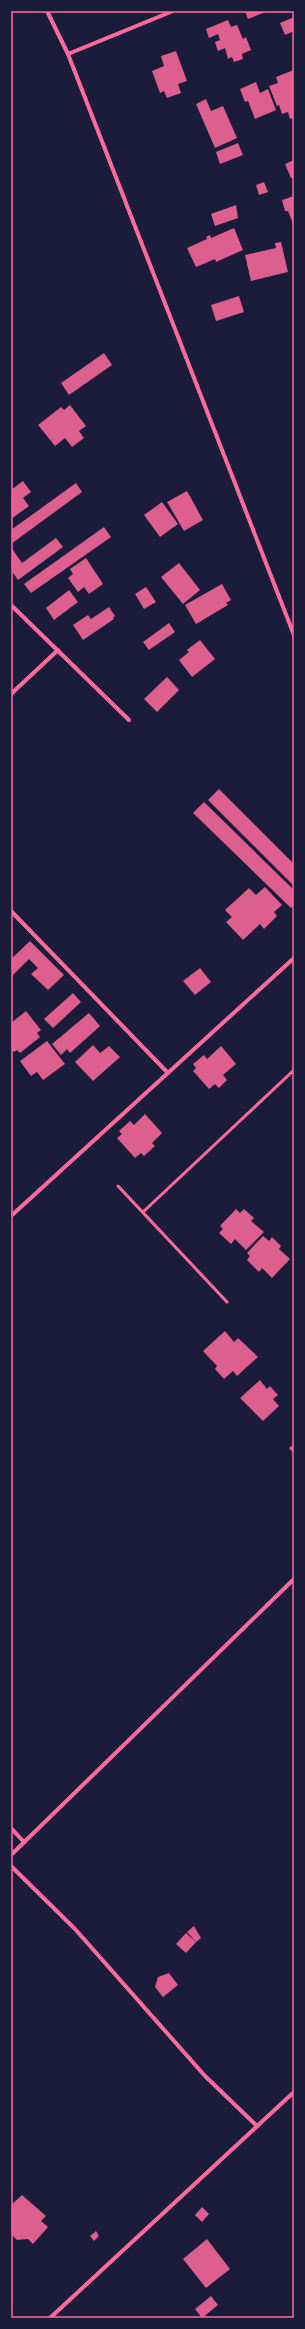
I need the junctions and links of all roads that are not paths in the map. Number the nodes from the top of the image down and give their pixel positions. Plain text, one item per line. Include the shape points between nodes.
1 (47, 11) edge
2 (173, 11) edge
3 (68, 54) junction
4 (11, 605) edge
5 (294, 635) edge
6 (58, 650) junction
7 (11, 694) edge
8 (129, 720) dead end
9 (11, 911) edge
10 (294, 958) edge
11 (294, 1070) edge
12 (168, 1073) junction
13 (118, 1186) dead end
14 (143, 1212) junction
15 (11, 1216) edge
16 (227, 1302) dead end
17 (294, 1579) edge
18 (11, 1828) edge
19 (24, 1842) junction
20 (11, 1855) edge
21 (11, 1866) edge
22 (294, 2092) edge
23 (257, 2126) junction
24 (50, 2318) edge

1 - 3 street
2 - 3 street
3 - 5 street
4 - 6 street
6 - 7 street
6 - 8 street
9 - 12 street
10 - 12 street
11 - 14 lane
12 - 15 street
13 - 14 lane
14 - 16 lane
17 - 19 street
18 - 19 street
19 - 20 street
21 - 23 street via 75,1928 205,2076
22 - 23 street
23 - 24 street

